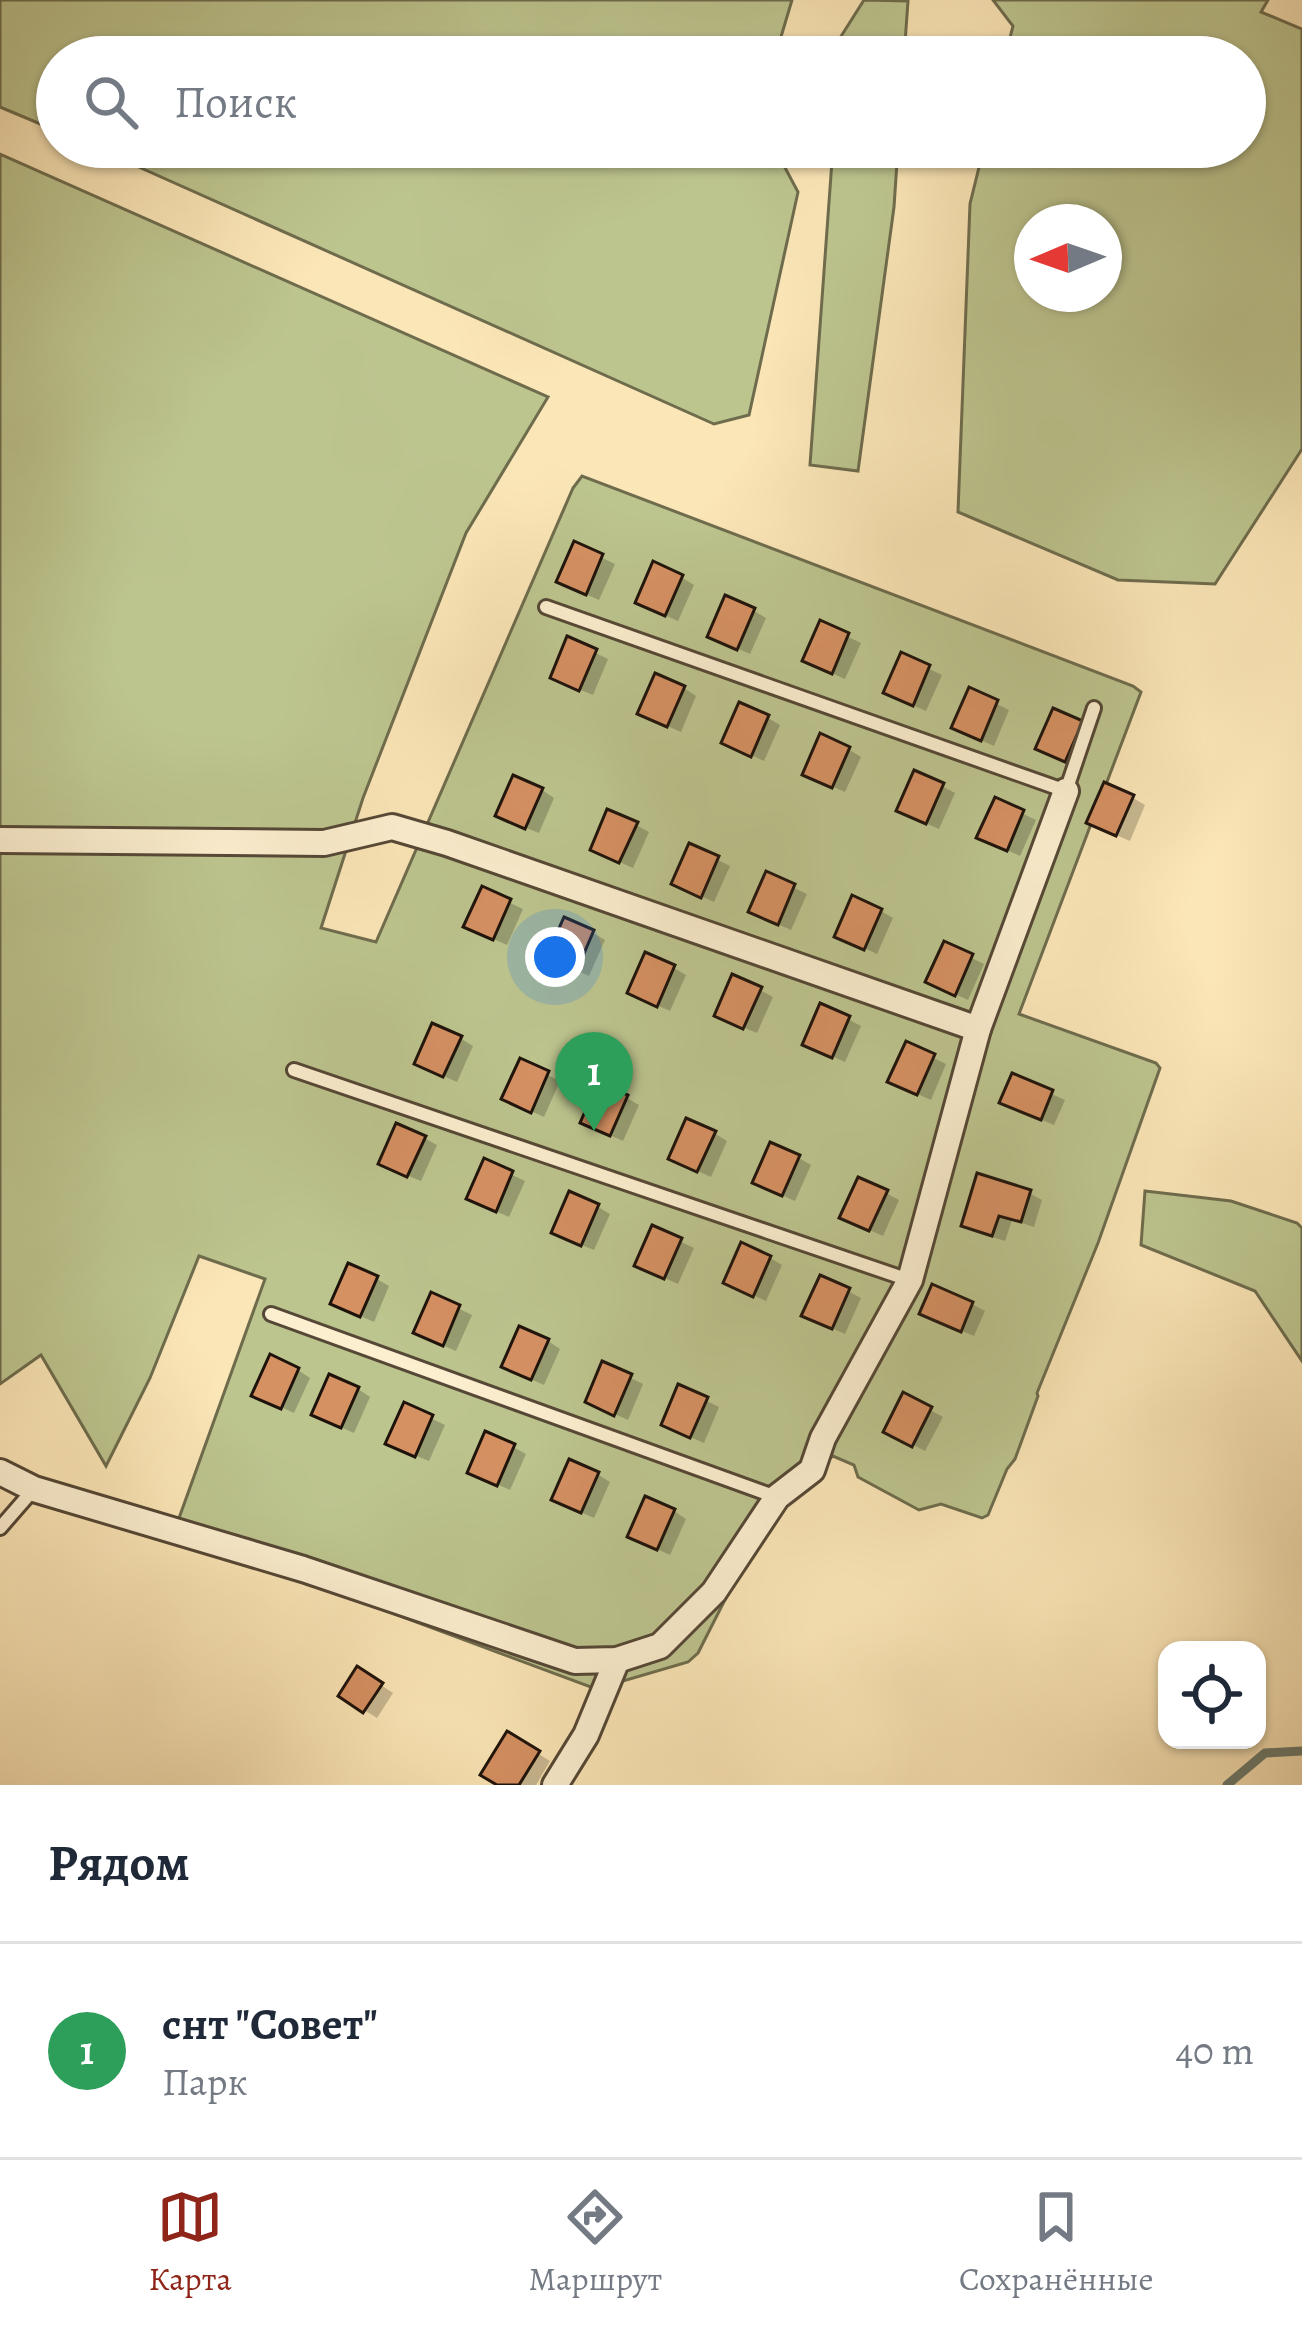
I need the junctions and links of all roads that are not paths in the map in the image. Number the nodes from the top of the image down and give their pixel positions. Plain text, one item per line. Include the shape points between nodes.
1 (546, 608) dead end
2 (1094, 708) dead end
3 (1066, 791) junction
4 (0, 840) edge
5 (978, 1029) junction
6 (294, 1070) dead end
7 (910, 1280) junction
8 (271, 1315) dead end
9 (0, 1472) edge
10 (34, 1489) junction
11 (778, 1497) junction
12 (0, 1528) edge
13 (617, 1660) junction
14 (555, 1785) edge

1 - 3 lane
2 - 3 lane
3 - 5 street
4 - 5 street via 325,843 392,827
5 - 7 street
6 - 7 lane
7 - 11 street via 812,1470
8 - 11 lane
9 - 10 street
10 - 12 lane
10 - 13 street via 575,1661
11 - 13 street via 714,1592 660,1646
13 - 14 street

